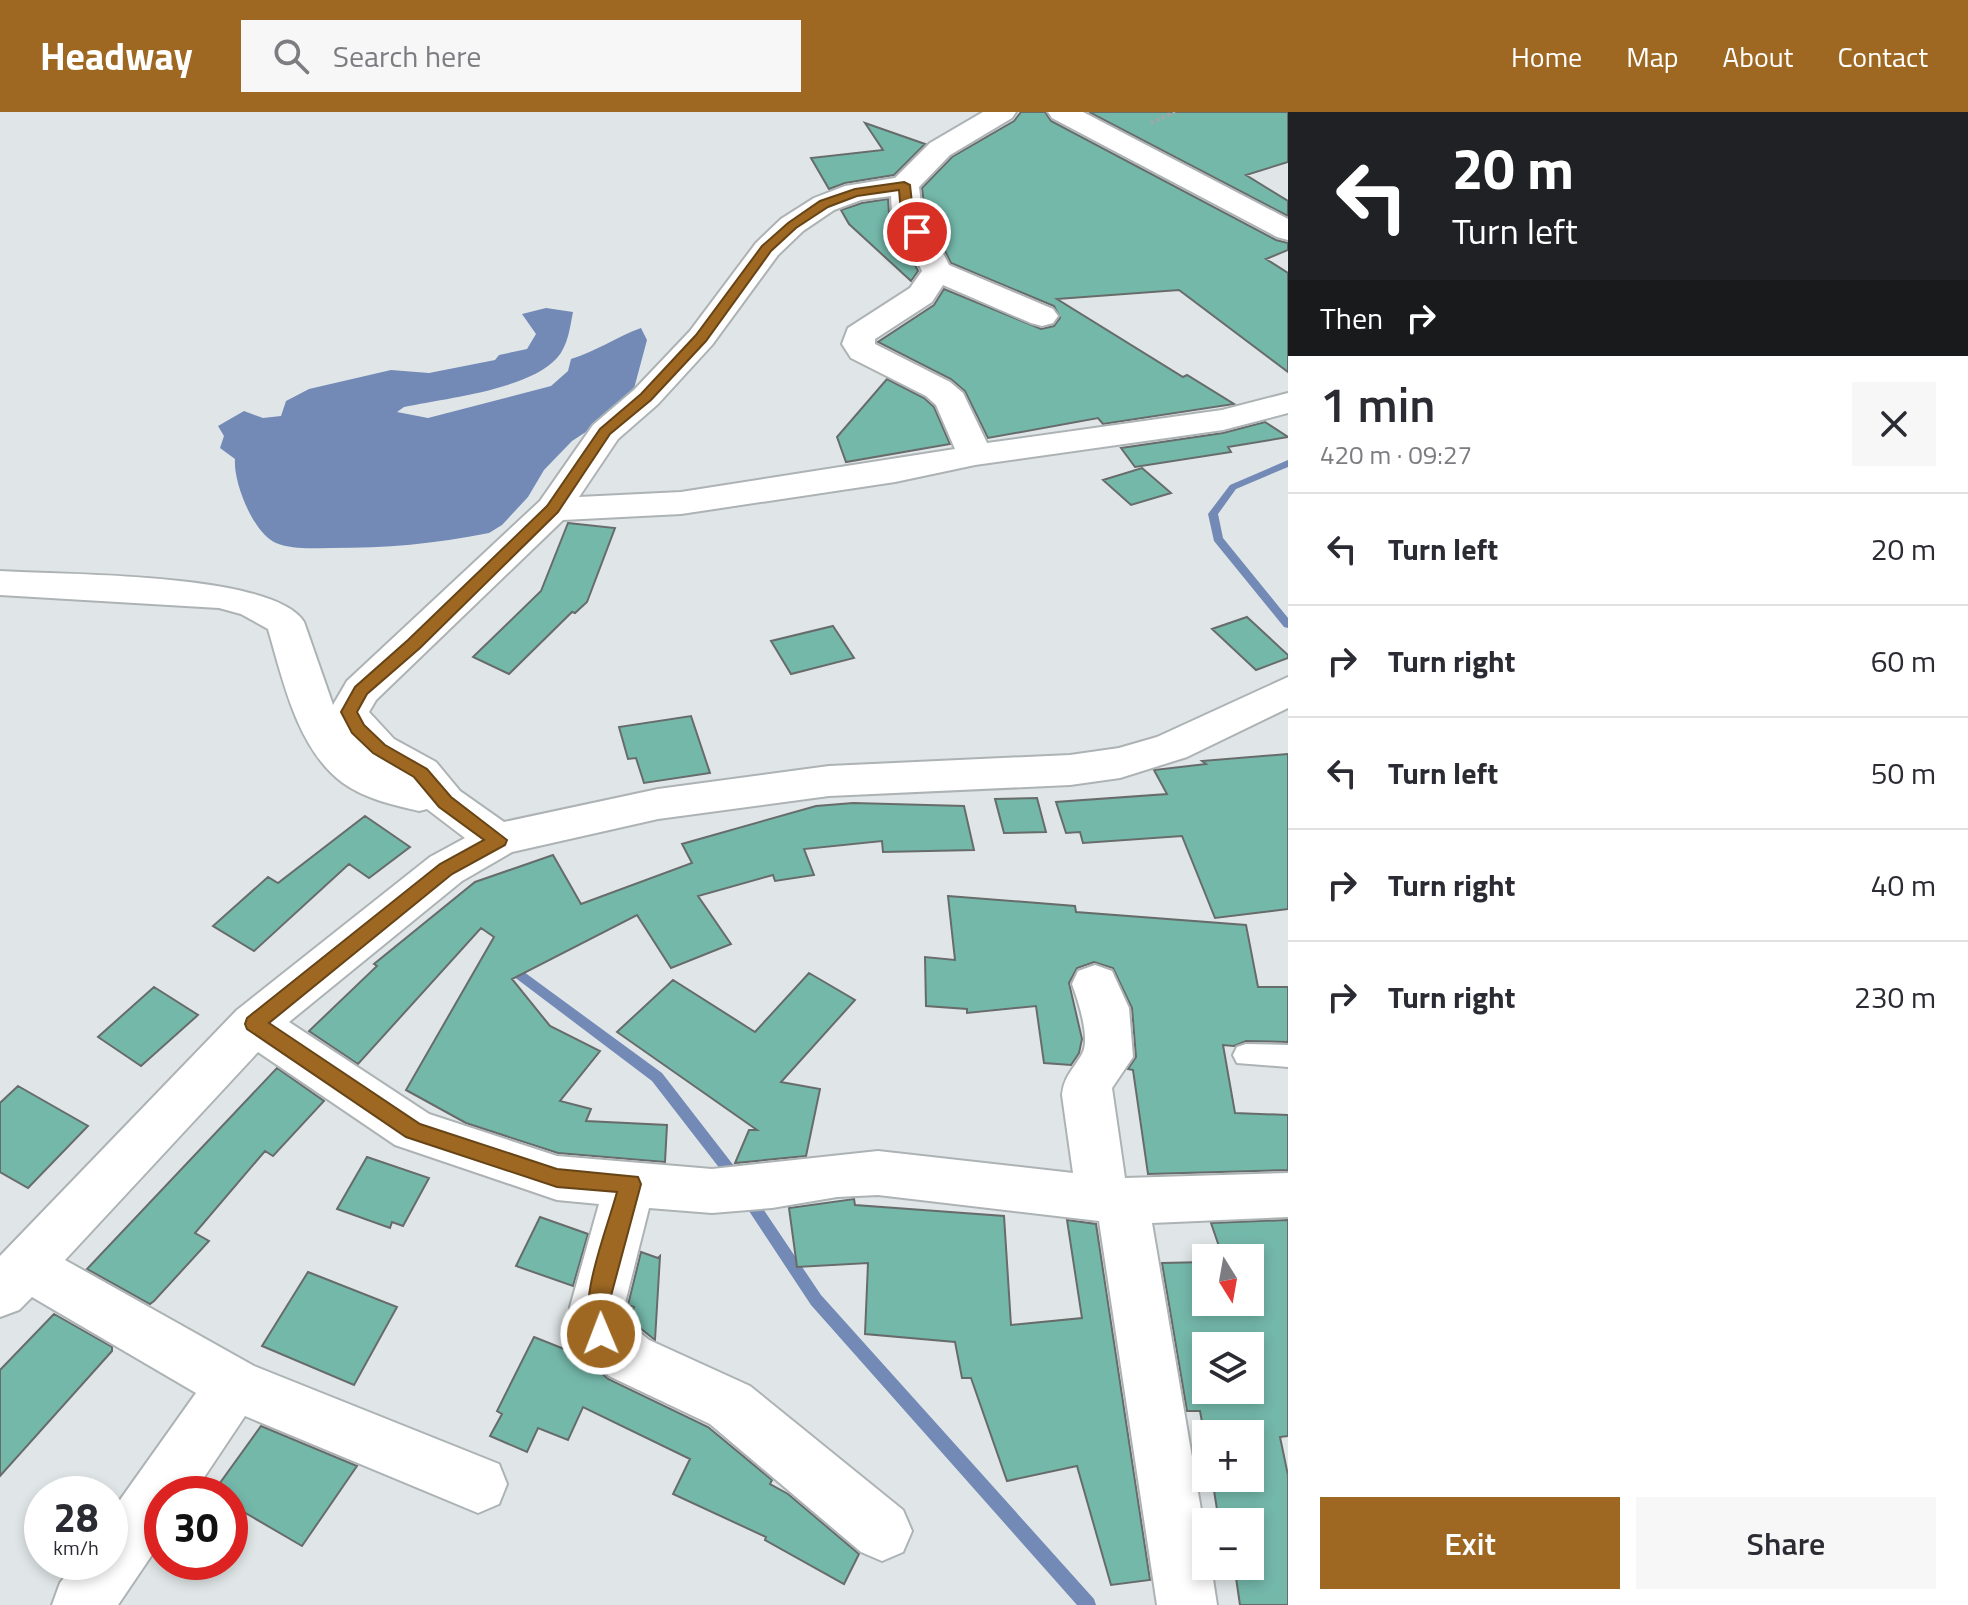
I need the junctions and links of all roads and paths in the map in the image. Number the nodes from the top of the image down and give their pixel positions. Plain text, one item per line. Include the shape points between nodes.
1 (1002, 112) edge
2 (1062, 112) edge
3 (904, 185) junction
4 (1288, 231) edge
5 (937, 271) junction
6 (1042, 316) dead end
7 (1288, 403) edge
8 (975, 455) junction
9 (553, 509) junction
10 (0, 583) edge
11 (1288, 691) edge
12 (445, 802) junction
13 (498, 840) junction
14 (1095, 984) dead end
15 (254, 1024) junction
16 (1246, 1055) dead end
17 (1288, 1056) edge
18 (630, 1184) junction
19 (1288, 1195) edge
20 (1112, 1200) junction
21 (14, 1280) edge
22 (234, 1385) junction
23 (478, 1484) dead end
24 (882, 1531) dead end
25 (82, 1605) edge
26 (1187, 1605) edge

1 - 3 street via 940,149
2 - 4 street
3 - 5 street via 907,212
3 - 9 street via 855,192 792,225 767,249 701,338 605,432
5 - 6 street
5 - 8 street via 921,295 859,335 858,344 951,400
7 - 8 street via 1223,420
8 - 9 street via 681,503
9 - 12 street via 361,691 349,712 379,749 421,773
10 - 12 street via 219,596 254,605 285,622 309,696 335,751 357,773
11 - 13 street via 1172,747 1120,763 829,781 658,804
12 - 13 street
13 - 15 street via 446,869
14 - 20 street via 1105,1008 1109,1057 1088,1082 1087,1095
15 - 18 street via 413,1130 557,1178
15 - 21 street
16 - 17 lane
18 - 20 street via 712,1191 878,1173
18 - 24 street via 597,1307 601,1334 629,1358 730,1405
19 - 20 street
20 - 26 street
21 - 22 street
22 - 23 street
22 - 25 street

